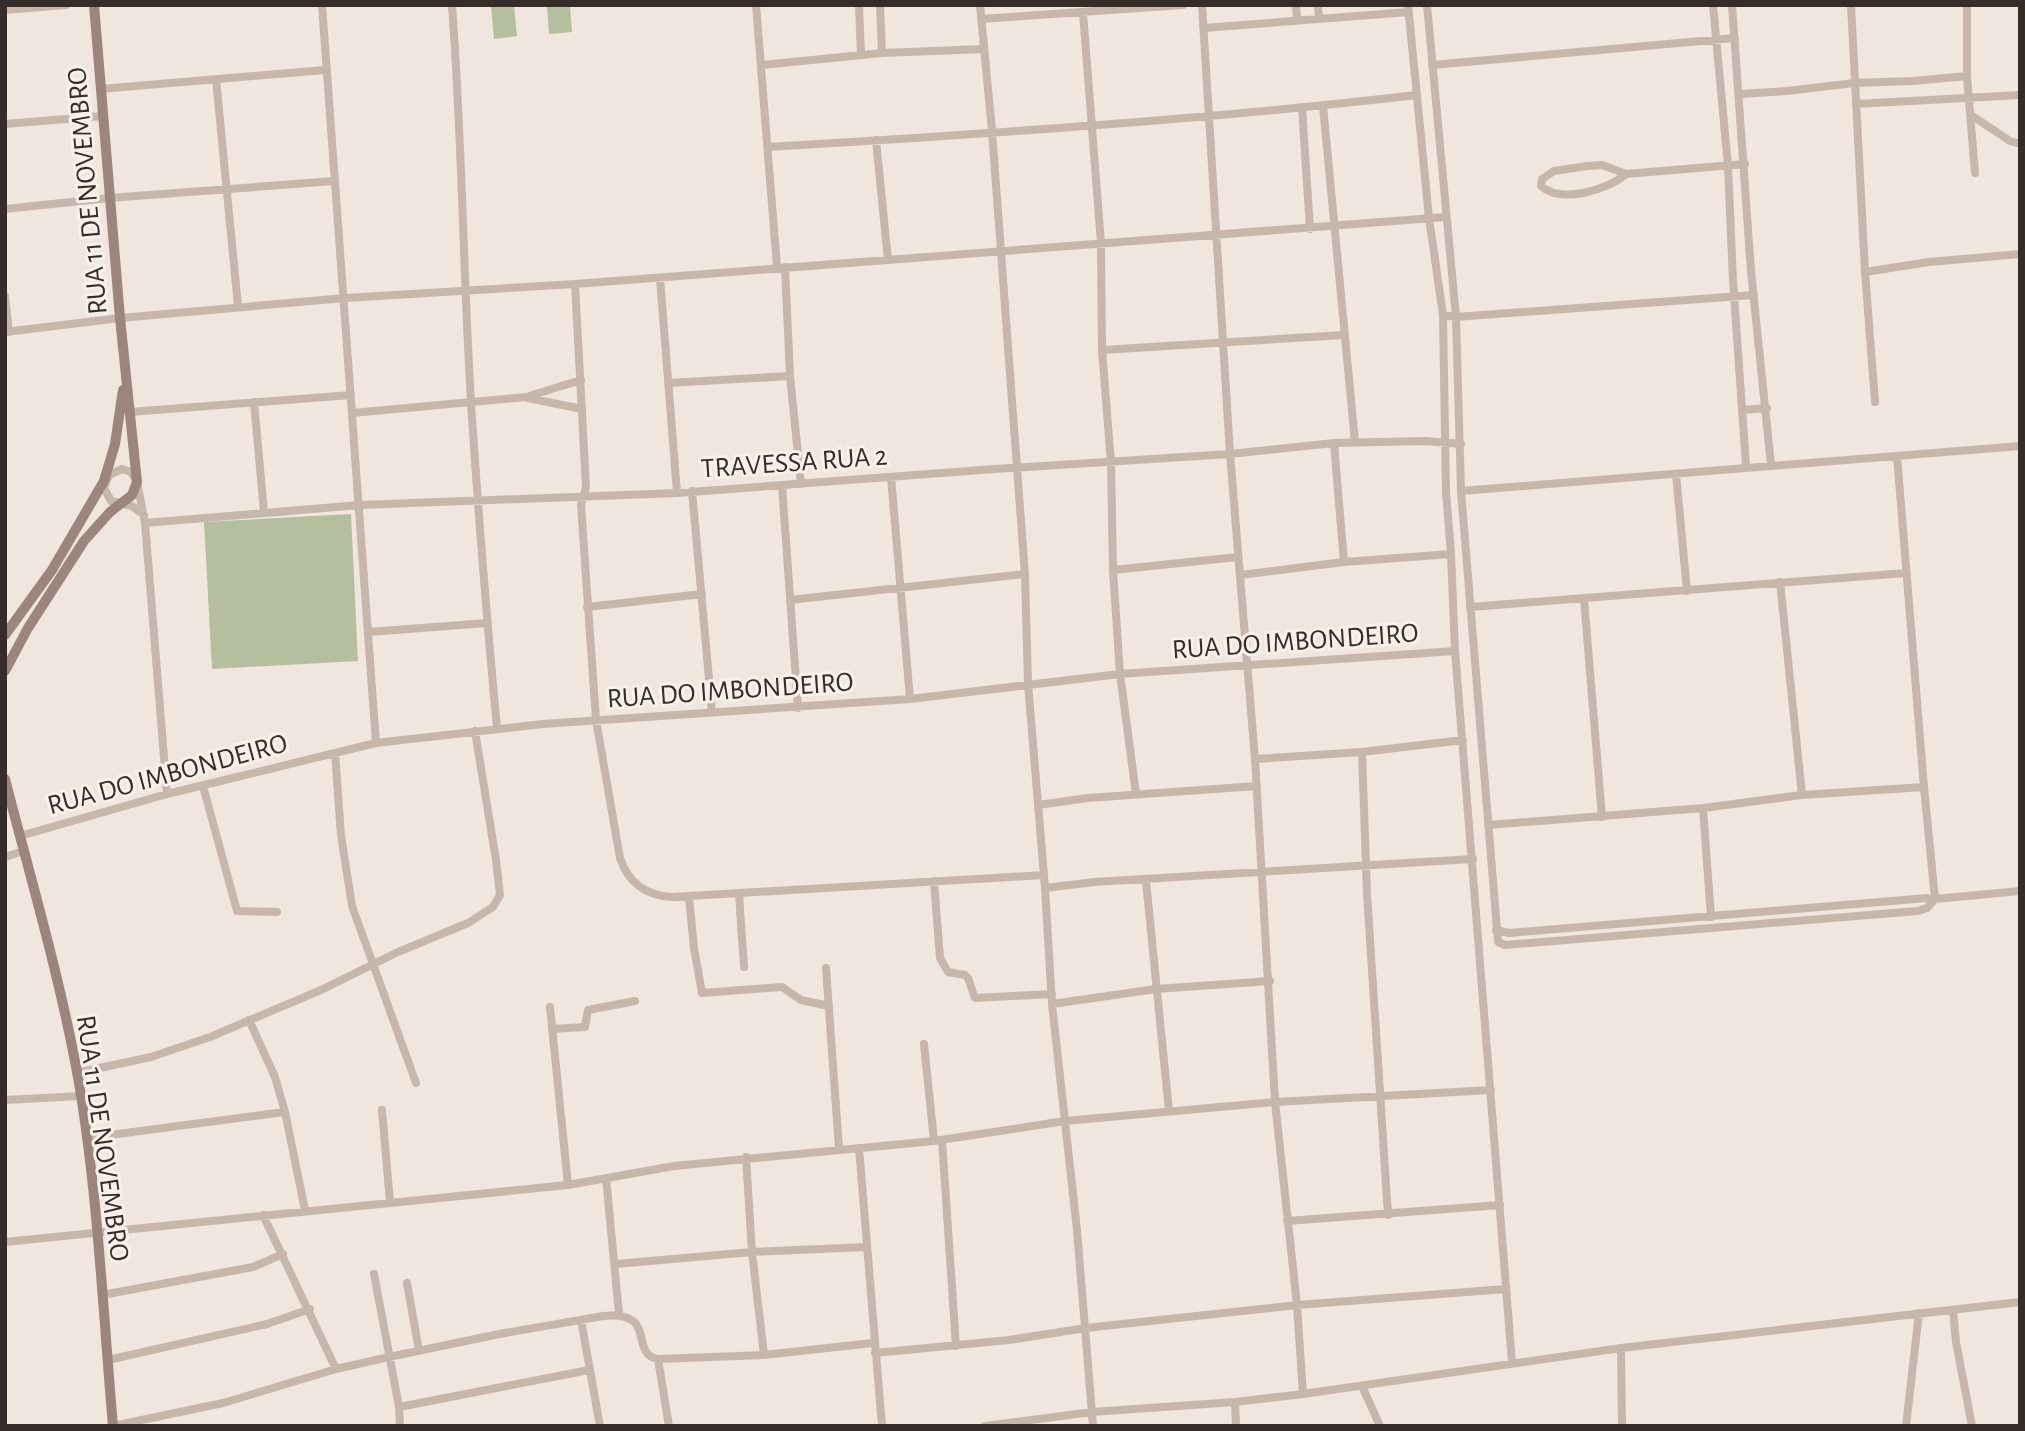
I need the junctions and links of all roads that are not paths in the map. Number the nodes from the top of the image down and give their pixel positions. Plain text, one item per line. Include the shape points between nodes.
1 (66, 5) edge
2 (94, 5) edge
3 (322, 5) edge
4 (452, 5) edge
5 (756, 5) edge
6 (859, 5) edge
7 (880, 5) edge
8 (980, 5) edge
9 (1183, 5) edge
10 (1202, 5) edge
11 (1296, 5) edge
12 (1318, 5) edge
13 (1427, 5) edge
14 (1713, 5) edge
15 (1732, 5) edge
16 (1851, 5) edge
17 (1967, 5) edge
18 (1408, 9) edge
19 (5, 10) edge
20 (1083, 13) junction
21 (981, 19) junction
22 (1319, 19) junction
23 (1297, 20) junction
24 (1204, 28) junction
25 (1716, 38) junction
26 (1735, 38) junction
27 (984, 49) junction
28 (882, 53) junction
29 (861, 55) junction
30 (762, 65) junction
31 (1432, 65) junction
32 (326, 70) junction
33 (1967, 76) junction
34 (216, 79) junction
35 (1854, 83) junction
36 (100, 89) junction
37 (1740, 94) junction
38 (2020, 94) edge
39 (1417, 95) junction
40 (1968, 99) junction
41 (1856, 104) junction
42 (1323, 106) junction
43 (1302, 107) junction
44 (1971, 115) junction
45 (102, 116) junction
46 (1209, 116) junction
47 (5, 124) edge
48 (1092, 127) junction
49 (992, 131) junction
50 (876, 140) junction
51 (2020, 144) edge
52 (767, 147) junction
53 (1745, 164) junction
54 (1728, 166) junction
55 (1975, 173) dead end
56 (1626, 174) junction
57 (334, 181) junction
58 (226, 189) junction
59 (109, 198) junction
60 (5, 209) edge
61 (1447, 217) junction
62 (1429, 218) junction
63 (1334, 227) junction
64 (1310, 229) junction
65 (1218, 235) junction
66 (1101, 243) junction
67 (1000, 250) junction
68 (2020, 254) edge
69 (888, 260) junction
70 (781, 267) junction
71 (1865, 272) junction
72 (660, 278) junction
73 (575, 284) junction
74 (466, 290) junction
75 (1754, 295) junction
76 (5, 296) edge
77 (1734, 296) junction
78 (345, 298) junction
79 (238, 306) junction
80 (1443, 315) junction
81 (120, 317) junction
82 (1456, 317) junction
83 (7, 332) edge
84 (1344, 335) junction
85 (1224, 343) junction
86 (1102, 350) junction
87 (125, 373) junction
88 (790, 376) junction
89 (581, 380) junction
90 (669, 383) junction
91 (351, 395) junction
92 (526, 397) junction
93 (254, 402) junction
94 (1875, 402) dead end
95 (471, 404) junction
96 (1767, 408) junction
97 (582, 409) junction
98 (1742, 410) junction
99 (130, 412) junction
100 (352, 412) junction
101 (1355, 442) junction
102 (1334, 443) junction
103 (1445, 443) junction
104 (1461, 444) junction
105 (2020, 446) edge
106 (1230, 454) junction
107 (1897, 456) junction
108 (1111, 463) junction
109 (1771, 465) junction
110 (1746, 466) junction
111 (1017, 467) junction
112 (1676, 474) junction
113 (891, 477) junction
114 (104, 481) junction
115 (137, 482) junction
116 (801, 484) junction
117 (782, 485) junction
118 (692, 491) junction
119 (1461, 491) junction
120 (677, 493) junction
121 (584, 496) junction
122 (479, 501) junction
123 (120, 504) junction
124 (360, 505) junction
125 (264, 512) junction
126 (145, 519) junction
127 (1451, 554) junction
128 (1238, 558) junction
129 (1344, 562) junction
130 (1113, 570) junction
131 (1906, 573) junction
132 (1025, 574) junction
133 (1241, 575) junction
134 (1780, 582) junction
135 (899, 588) junction
136 (1687, 591) junction
137 (702, 594) junction
138 (1584, 599) junction
139 (790, 600) junction
140 (587, 607) junction
141 (1470, 607) junction
142 (487, 623) junction
143 (369, 632) junction
144 (5, 635) edge
145 (1455, 651) junction
146 (1249, 667) junction
147 (5, 671) edge
148 (1120, 674) junction
149 (1028, 684) junction
150 (910, 699) junction
151 (798, 708) junction
152 (712, 712) junction
153 (596, 720) junction
154 (497, 729) junction
155 (475, 731) junction
156 (1463, 740) junction
157 (376, 743) junction
158 (1362, 752) junction
159 (335, 753) junction
160 (1255, 759) junction
161 (5, 779) edge
162 (203, 786) junction
163 (1257, 786) junction
164 (1924, 787) junction
165 (167, 794) junction
166 (1136, 794) junction
167 (1802, 795) junction
168 (1038, 805) junction
169 (1703, 808) junction
170 (1602, 817) junction
171 (1488, 825) junction
172 (20, 836) junction
173 (23, 851) junction
174 (5, 857) edge
175 (1473, 859) junction
176 (1366, 864) junction
177 (1261, 872) junction
178 (1044, 875) junction
179 (934, 881) junction
180 (1146, 881) junction
181 (1045, 888) junction
182 (2020, 891) edge
183 (739, 894) junction
184 (689, 897) junction
185 (1934, 900) junction
186 (277, 912) dead end
187 (1711, 917) junction
188 (1496, 930) junction
189 (373, 963) junction
190 (744, 967) dead end
191 (826, 968) dead end
192 (1270, 981) junction
193 (1156, 989) junction
194 (1052, 994) junction
195 (635, 1001) dead end
196 (1052, 1004) junction
197 (829, 1006) junction
198 (550, 1007) dead end
199 (249, 1020) junction
200 (552, 1029) junction
201 (925, 1044) dead end
202 (76, 1073) junction
203 (416, 1083) dead end
204 (1491, 1090) junction
205 (1379, 1095) junction
206 (80, 1096) junction
207 (5, 1100) edge
208 (1275, 1102) junction
209 (382, 1110) dead end
210 (1169, 1111) junction
211 (285, 1112) junction
212 (1065, 1121) junction
213 (87, 1138) junction
214 (938, 1141) junction
215 (859, 1148) junction
216 (838, 1149) junction
217 (746, 1157) junction
218 (606, 1178) junction
219 (568, 1185) junction
220 (390, 1202) junction
221 (1500, 1205) junction
222 (305, 1210) junction
223 (263, 1215) junction
224 (1388, 1215) junction
225 (1287, 1221) junction
226 (97, 1234) junction
227 (5, 1242) edge
228 (866, 1247) junction
229 (752, 1252) junction
230 (282, 1254) junction
231 (616, 1264) junction
232 (374, 1274) dead end
233 (407, 1283) dead end
234 (1506, 1289) junction
235 (102, 1295) junction
236 (2020, 1302) edge
237 (1297, 1305) junction
238 (310, 1309) junction
239 (1953, 1311) junction
240 (1919, 1313) junction
241 (619, 1314) junction
242 (581, 1320) junction
243 (1086, 1328) junction
244 (873, 1343) junction
245 (956, 1346) junction
246 (1621, 1348) junction
247 (419, 1351) junction
248 (875, 1353) junction
249 (764, 1355) junction
250 (389, 1357) junction
251 (658, 1359) junction
252 (108, 1360) junction
253 (1513, 1362) junction
254 (336, 1368) junction
255 (589, 1370) junction
256 (1362, 1386) junction
257 (1303, 1394) junction
258 (1236, 1402) junction
259 (399, 1407) junction
260 (1092, 1412) junction
261 (113, 1426) edge
262 (400, 1426) edge
263 (600, 1426) edge
264 (669, 1426) edge
265 (881, 1426) edge
266 (985, 1426) edge
267 (1093, 1426) edge
268 (1236, 1426) edge
269 (1380, 1426) edge
270 (1622, 1426) edge
271 (1906, 1426) edge
272 (1972, 1426) edge

1 - 19 street
2 - 36 main road, RUA 11 DE NOVEMBRO
3 - 32 street
4 - 74 street
5 - 30 street
6 - 29 street
7 - 28 street
8 - 21 street
9 - 20 street
10 - 24 street
11 - 23 street
12 - 22 street
13 - 31 street
14 - 25 street
15 - 26 street
16 - 35 street
17 - 33 street
18 - 22 street
18 - 39 street
20 - 21 street
20 - 48 street
21 - 27 street
22 - 23 street
23 - 24 street
24 - 46 street
25 - 26 street
25 - 31 street
25 - 54 street
26 - 37 street
27 - 28 street
27 - 49 street
28 - 29 street
29 - 30 street
30 - 52 street
31 - 61 street
32 - 34 street
32 - 57 street
33 - 35 street
33 - 40 street
34 - 36 street
34 - 58 street
35 - 37 street
35 - 41 street
36 - 45 main road, RUA 11 DE NOVEMBRO
37 - 53 street
38 - 40 street
39 - 42 street
39 - 62 street
40 - 41 street
40 - 44 street
41 - 71 street
42 - 43 street
42 - 63 street
43 - 46 street
43 - 64 street
44 - 51 street
44 - 55 street
45 - 47 street
45 - 59 main road, RUA 11 DE NOVEMBRO
46 - 48 street
46 - 65 street
48 - 49 street
48 - 66 street
49 - 50 street
49 - 67 street
50 - 52 street
50 - 69 street
52 - 70 street
53 - 54 street
53 - 75 street
54 - 56 street
54 - 77 street
56 - 56 street via 1602,165 1570,167 1555,171 1541,186 1556,193 1585,192 1603,189
57 - 58 street
57 - 78 street
58 - 59 street
58 - 79 street
59 - 60 street
59 - 81 main road, RUA 11 DE NOVEMBRO
61 - 62 street
61 - 82 street
62 - 63 street
62 - 80 street
63 - 64 street
63 - 84 street
64 - 65 street
65 - 66 street
65 - 85 street
66 - 67 street
66 - 86 street
67 - 69 street
67 - 111 street
68 - 71 street
69 - 70 street
70 - 72 street
70 - 88 street
71 - 94 street
72 - 73 street
72 - 90 street
73 - 74 street
73 - 89 street
74 - 78 street
74 - 95 street
75 - 77 street
75 - 96 street
76 - 83 street
77 - 82 street
77 - 98 street
78 - 79 street
78 - 91 street
79 - 81 street
80 - 82 street
80 - 103 street
81 - 83 street
81 - 87 main road, RUA 11 DE NOVEMBRO
82 - 104 street
84 - 85 street
84 - 101 street
85 - 86 street
85 - 106 street
86 - 108 street
87 - 99 main road, RUA 11 DE NOVEMBRO
87 - 114 main road, RUA 11 DE NOVEMBRO via 115,444
88 - 90 street
88 - 116 street
89 - 92 street
89 - 97 street
90 - 120 street
91 - 93 street
91 - 100 street
92 - 95 street
92 - 97 street
93 - 99 street
93 - 125 street
95 - 100 street
95 - 122 street
96 - 98 street
96 - 109 street
97 - 121 street
98 - 110 street
99 - 115 main road, RUA 11 DE NOVEMBRO
100 - 124 street
101 - 102 street, TRAVESSA RUA 2
101 - 103 street, TRAVESSA RUA 2
102 - 106 street, TRAVESSA RUA 2
102 - 129 street
103 - 104 street, TRAVESSA RUA 2
103 - 127 street
104 - 119 street
105 - 107 street
106 - 108 street, TRAVESSA RUA 2
106 - 128 street
107 - 109 street
107 - 131 street
108 - 111 street, TRAVESSA RUA 2
108 - 130 street
109 - 110 street
110 - 112 street
111 - 113 street, TRAVESSA RUA 2
111 - 132 street
112 - 119 street
112 - 136 street
113 - 116 street, TRAVESSA RUA 2
113 - 135 street
114 - 115 street via 122,469 131,472
114 - 123 street via 106,495
114 - 144 main road, RUA 11 DE NOVEMBRO via 52,570
115 - 123 main road via 132,495
115 - 126 street
116 - 117 street, TRAVESSA RUA 2
117 - 118 street, TRAVESSA RUA 2
117 - 139 street
118 - 120 street, TRAVESSA RUA 2
118 - 137 street
119 - 141 street
120 - 121 street, TRAVESSA RUA 2
121 - 122 street, TRAVESSA RUA 2
121 - 140 street
122 - 124 street, TRAVESSA RUA 2
122 - 142 street
123 - 126 street via 132,506
123 - 147 main road via 84,541
124 - 125 street, TRAVESSA RUA 2
124 - 143 street
125 - 126 street, TRAVESSA RUA 2
126 - 165 street
127 - 129 street
127 - 145 street
128 - 130 street
128 - 133 street
129 - 133 street
130 - 148 street
131 - 134 street
131 - 164 street
132 - 135 street
132 - 149 street
133 - 146 street
134 - 136 street
134 - 167 street
135 - 139 street
135 - 150 street
136 - 138 street
137 - 140 street
137 - 152 street
138 - 141 street
138 - 170 street
139 - 151 street
140 - 153 street
141 - 171 street
142 - 143 street
142 - 154 street
143 - 157 street
145 - 146 street, RUA DO IMBONDEIRO
145 - 156 street
146 - 148 street, RUA DO IMBONDEIRO
146 - 160 street
148 - 149 street, RUA DO IMBONDEIRO
148 - 166 street
149 - 150 street, RUA DO IMBONDEIRO
149 - 168 street
150 - 151 street, RUA DO IMBONDEIRO
151 - 152 street, RUA DO IMBONDEIRO
152 - 153 street, RUA DO IMBONDEIRO
153 - 154 street, RUA DO IMBONDEIRO
153 - 184 street via 622,866 648,893
154 - 155 street, RUA DO IMBONDEIRO
155 - 157 street, RUA DO IMBONDEIRO
155 - 189 street via 496,860 498,902 477,919
156 - 158 street
156 - 175 street
157 - 159 street, RUA DO IMBONDEIRO
158 - 160 street
158 - 176 street
159 - 162 street, RUA DO IMBONDEIRO
159 - 189 street via 347,883
160 - 163 street
161 - 172 main road, RUA 11 DE NOVEMBRO
162 - 165 street, RUA DO IMBONDEIRO
162 - 186 street via 236,911
163 - 166 street
163 - 177 street
164 - 167 street
164 - 185 street
165 - 172 street, RUA DO IMBONDEIRO
166 - 168 street
167 - 169 street
168 - 178 street
169 - 170 street
169 - 187 street
170 - 171 street
171 - 188 street
172 - 173 main road, RUA 11 DE NOVEMBRO
173 - 174 street
173 - 202 main road, RUA 11 DE NOVEMBRO
175 - 176 street
175 - 204 street
176 - 177 street
176 - 205 street
177 - 180 street
177 - 192 street
178 - 179 street
178 - 181 street
179 - 183 street
179 - 194 street via 940,958 948,972 968,978 975,998
180 - 181 street
180 - 193 street
181 - 194 street
182 - 185 street
183 - 184 street
183 - 190 street
184 - 197 street via 702,993 782,987 801,1000
185 - 187 street
185 - 188 street via 1918,911 1505,945 1498,942
187 - 188 street via 1509,933
189 - 199 street
189 - 203 street
191 - 197 street
192 - 193 street
192 - 208 street
193 - 196 street
193 - 210 street
194 - 196 street
195 - 200 street via 590,1009 585,1027
196 - 212 street
197 - 216 street
198 - 200 street
199 - 202 street via 174,1050
199 - 211 street
200 - 219 street
201 - 214 street
202 - 206 main road, RUA 11 DE NOVEMBRO
204 - 205 street
204 - 221 street
205 - 208 street
205 - 224 street
206 - 207 street
206 - 213 main road, RUA 11 DE NOVEMBRO
208 - 210 street
208 - 225 street
209 - 220 street
210 - 212 street
211 - 213 street
211 - 222 street
212 - 214 street
212 - 243 street
213 - 226 main road, RUA 11 DE NOVEMBRO
214 - 215 street
214 - 245 street
215 - 216 street
215 - 228 street
216 - 217 street
217 - 218 street
217 - 229 street
218 - 219 street
218 - 231 street
219 - 220 street
220 - 222 street
221 - 224 street
221 - 234 street
222 - 223 street
223 - 226 street
223 - 230 street
224 - 225 street
225 - 237 street
226 - 227 street
226 - 235 main road, RUA 11 DE NOVEMBRO
228 - 229 street
228 - 244 street
229 - 231 street
229 - 249 street
230 - 235 street via 253,1267
230 - 238 street
231 - 241 street
232 - 250 street
233 - 247 street
234 - 237 street
234 - 253 street
235 - 252 main road, RUA 11 DE NOVEMBRO
236 - 239 street
237 - 243 street
237 - 257 street
238 - 252 street via 267,1324
238 - 254 street
239 - 240 street
239 - 272 street
240 - 246 street
240 - 271 street
241 - 242 street
241 - 251 street via 638,1324 645,1352
242 - 247 street
242 - 255 street
243 - 245 street
243 - 260 street
244 - 248 street
244 - 249 street
245 - 248 street
246 - 253 street
246 - 270 street
247 - 250 street
248 - 265 street
249 - 251 street
250 - 254 street
250 - 259 street
251 - 264 street
252 - 261 main road, RUA 11 DE NOVEMBRO
253 - 256 street
254 - 261 street via 223,1404
255 - 259 street
255 - 263 street
256 - 257 street
256 - 269 street
257 - 258 street
258 - 260 street
258 - 268 street
259 - 262 street
260 - 266 street
260 - 267 street

